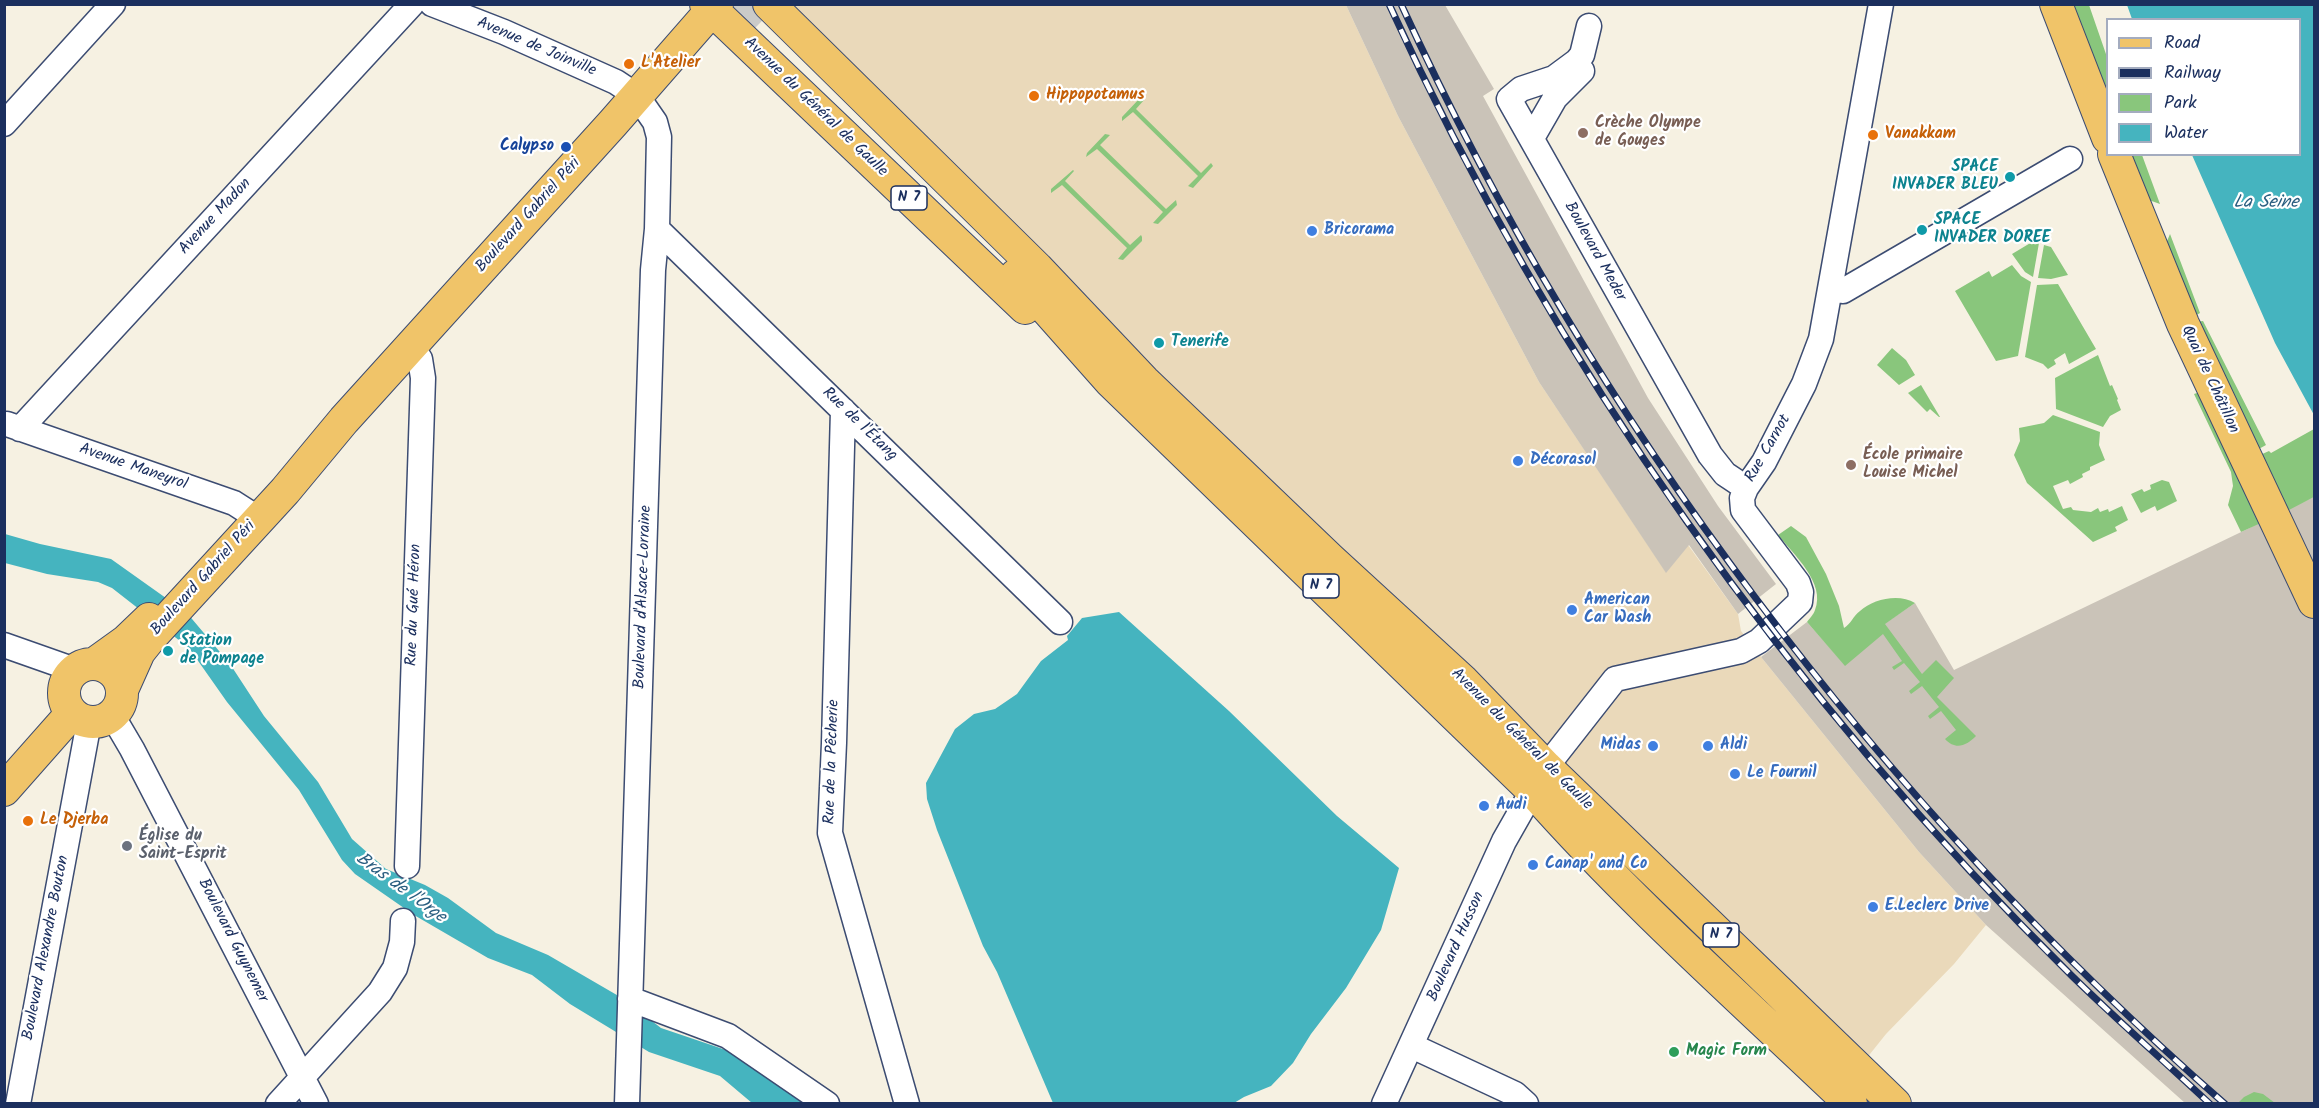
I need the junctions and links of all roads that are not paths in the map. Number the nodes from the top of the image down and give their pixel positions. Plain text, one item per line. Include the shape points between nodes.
1 (113, 4) edge
2 (412, 4) edge
3 (432, 4) edge
4 (1881, 4) edge
5 (2056, 4) edge
6 (712, 6) edge
7 (763, 15) edge
8 (1588, 15) edge
9 (637, 96) junction
10 (4, 124) edge
11 (2106, 133) edge
12 (1532, 138) junction
13 (2115, 156) edge
14 (2070, 159) dead end
15 (657, 229) junction
16 (1013, 272) junction
17 (1831, 289) junction
18 (411, 347) junction
19 (1110, 381) junction
20 (1144, 381) junction
21 (843, 410) junction
22 (12, 426) edge
23 (1746, 488) junction
24 (252, 514) junction
25 (2314, 602) edge
26 (1060, 621) dead end
27 (154, 623) junction
28 (4, 645) edge
29 (85, 667) junction
30 (99, 710) junction
31 (1540, 779) junction
32 (4, 790) edge
33 (407, 866) dead end
34 (403, 921) dead end
35 (630, 999) junction
36 (1412, 1046) junction
37 (302, 1077) junction
38 (18, 1104) edge
39 (278, 1104) edge
40 (316, 1104) edge
41 (627, 1104) edge
42 (827, 1104) edge
43 (907, 1104) edge
44 (1384, 1104) edge
45 (1526, 1104) edge
46 (1851, 1104) edge
47 (1895, 1104) edge

1 - 10 street
2 - 22 street, Avenue Madon
3 - 9 street, Avenue de Joinville via 616,82
4 - 17 street, Rue Carnot
5 - 11 main road
6 - 9 main road, Boulevard Gabriel Péri
6 - 19 main road, Avenue du Général de Gaulle / N 7 via 1049,330
7 - 16 main road, Avenue du Général de Gaulle / N 7
7 - 20 main road, Avenue du Général de Gaulle / N 7 via 1037,268
8 - 12 street via 1592,50 1589,63 1555,98
8 - 12 street, Boulevard Meder via 1582,55 1577,61 1554,78 1521,90 1509,99
9 - 15 street, Boulevard d'Alsace-Lorraine via 655,122 659,137
9 - 18 main road, Boulevard Gabriel Péri
12 - 23 street, Boulevard Meder via 1710,455 1725,474
13 - 25 main road, Quai de Châtillon via 2183,324
14 - 17 street via 1843,291
15 - 21 street, Rue de l'Étang
15 - 35 street, Boulevard d'Alsace-Lorraine
16 - 19 main road, Avenue du Général de Gaulle / N 7
16 - 20 main road, Avenue du Général de Gaulle / N 7
17 - 23 street, Rue Carnot via 1821,339 1804,384 1764,462
18 - 24 main road, Boulevard Gabriel Péri via 344,420 277,474
18 - 33 street, Rue du Gué Héron via 420,359 423,378
19 - 31 main road, Avenue du Général de Gaulle / N 7
20 - 31 main road, Avenue du Général de Gaulle / N 7 via 1463,681
21 - 26 street, Rue de l'Étang
21 - 43 street, Rue de la Pêcherie via 830,833
22 - 24 street, Avenue Maneyrol
23 - 31 street, Rue Carnot via 1743,510 1798,583 1800,602 1759,641 1740,651 1615,679
24 - 27 main road, Boulevard Gabriel Péri
27 - 29 main road, Boulevard Gabriel Péri
27 - 30 main road, Boulevard Gabriel Péri via 140,652
28 - 29 street
29 - 30 main road via 69,677 64,695
29 - 30 main road via 110,669 120,682
30 - 32 main road, Boulevard Gabriel Péri
30 - 37 street, Boulevard Guynemer via 132,749
30 - 38 street, Boulevard Alexandre Bouton
31 - 36 street, Boulevard Husson via 1504,841
31 - 46 main road, Avenue du Général de Gaulle / N 7 via 1557,818 1687,949
31 - 47 main road, Avenue du Général de Gaulle / N 7
34 - 37 street via 395,968 380,992
35 - 41 street, Boulevard d'Alsace-Lorraine
35 - 42 street via 728,1036
36 - 44 street, Boulevard Husson
36 - 45 street via 1515,1094
37 - 39 street
37 - 40 street, Boulevard Guynemer

